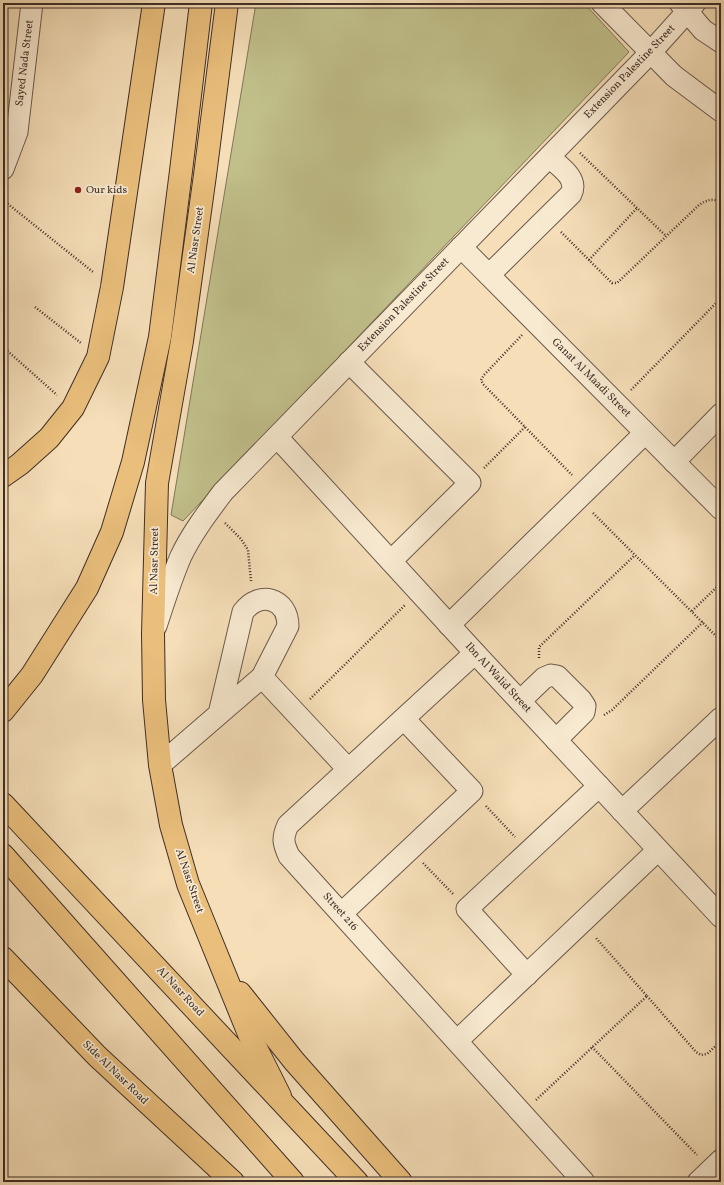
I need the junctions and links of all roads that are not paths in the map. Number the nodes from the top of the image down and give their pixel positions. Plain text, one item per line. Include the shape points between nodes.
1 (32, 3) edge
2 (154, 3) edge
3 (201, 3) edge
4 (227, 3) edge
5 (602, 3) edge
6 (688, 6) edge
7 (721, 42) edge
8 (650, 53) junction
9 (721, 111) edge
10 (549, 157) junction
11 (3, 169) edge
12 (461, 247) junction
13 (489, 275) junction
14 (349, 362) junction
15 (721, 414) edge
16 (645, 433) junction
17 (277, 437) junction
18 (674, 462) junction
19 (3, 476) edge
20 (721, 509) edge
21 (391, 562) junction
22 (449, 625) junction
23 (153, 634) junction
24 (475, 653) junction
25 (262, 677) junction
26 (520, 702) junction
27 (3, 711) edge
28 (219, 714) junction
29 (404, 718) junction
30 (721, 718) edge
31 (556, 740) junction
32 (160, 765) junction
33 (348, 769) junction
34 (599, 786) junction
35 (3, 804) edge
36 (622, 811) junction
37 (658, 850) junction
38 (3, 855) edge
39 (342, 914) junction
40 (721, 917) edge
41 (3, 958) edge
42 (224, 974) junction
43 (527, 974) junction
44 (457, 1041) junction
45 (282, 1101) junction
46 (233, 1182) edge
47 (293, 1182) edge
48 (357, 1182) edge
49 (401, 1182) edge
50 (584, 1182) edge

1 - 11 street, Sayed Nada Street via 17,132
2 - 19 main road via 112,287 98,357 72,408 49,438
3 - 27 main road, Al Nasr Street via 160,337 133,462 112,532 87,588 32,675
4 - 23 main road, Al Nasr Street via 182,341 157,483
5 - 8 street
6 - 7 street via 703,30
6 - 8 street, Extension Palestine Street
8 - 9 street via 674,76
8 - 10 street, Extension Palestine Street
10 - 12 street, Extension Palestine Street
10 - 13 street via 571,178 571,194
12 - 13 street, Ganat Al Maadi Street
12 - 14 street, Extension Palestine Street
13 - 16 street, Ganat Al Maadi Street
14 - 17 street, Extension Palestine Street
14 - 21 street via 470,483
15 - 18 street
16 - 18 street, Ganat Al Maadi Street
16 - 22 street
17 - 21 street, Ibn Al Walid Street
17 - 23 street, Extension Palestine Street via 223,492 200,522 182,555
18 - 20 street, Ganat Al Maadi Street
21 - 22 street, Ibn Al Walid Street
22 - 24 street, Ibn Al Walid Street
23 - 32 main road, Al Nasr Street via 154,700
24 - 26 street, Ibn Al Walid Street
24 - 29 street, Street 216
25 - 28 street
25 - 28 street via 288,626 288,619 281,606 268,599 253,602 243,612
25 - 33 street
26 - 31 street, Ibn Al Walid Street
26 - 31 street via 550,674 557,676 583,702 585,709 582,715
28 - 32 street
29 - 33 street, Street 216
29 - 39 street via 472,791
30 - 36 street
31 - 34 street, Ibn Al Walid Street
32 - 42 main road, Al Nasr Street via 171,825 188,884
33 - 39 street, Street 216 via 288,824 284,835 284,845 289,856
34 - 36 street, Ibn Al Walid Street
34 - 43 street via 467,909
35 - 45 main road, Al Nasr Road
36 - 37 street, Ibn Al Walid Street
37 - 40 street, Ibn Al Walid Street
37 - 43 street
38 - 47 main road
39 - 44 street, Street 216
41 - 46 main road, Side Al Nasr Road via 96,1056
42 - 45 main road, Al Nasr Street via 249,1034
42 - 49 main road via 294,1061
43 - 44 street
44 - 50 street, Street 216
45 - 48 main road, Al Nasr Road

